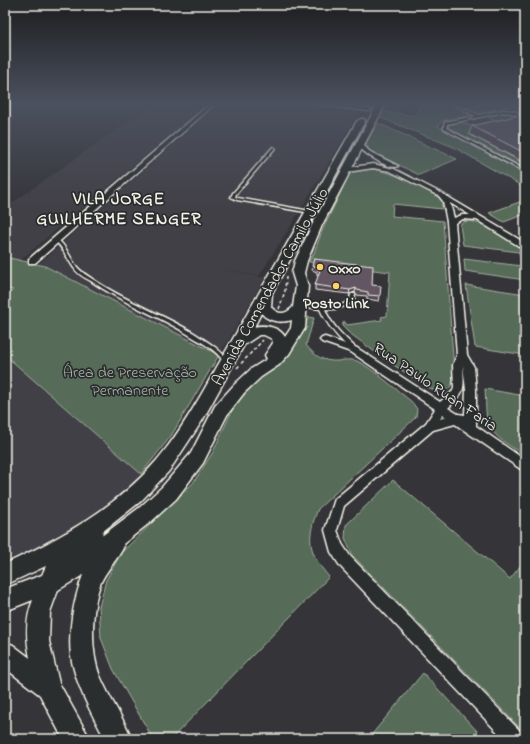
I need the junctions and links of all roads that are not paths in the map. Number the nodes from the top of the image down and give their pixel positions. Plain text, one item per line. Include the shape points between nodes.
1 (174, 138) edge
2 (352, 138) edge
3 (364, 138) edge
4 (463, 138) edge
5 (360, 145) junction
6 (274, 148) dead end
7 (381, 159) junction
8 (373, 166) junction
9 (347, 170) junction
10 (525, 171) edge
11 (445, 199) junction
12 (457, 200) junction
13 (310, 212) junction
14 (483, 220) junction
15 (451, 222) junction
16 (525, 238) edge
17 (56, 240) junction
18 (525, 246) edge
19 (32, 261) dead end
20 (266, 294) junction
21 (353, 295) edge
22 (301, 305) junction
23 (322, 308) junction
24 (325, 340) dead end
25 (236, 347) junction
26 (354, 350) junction
27 (462, 355) junction
28 (227, 363) junction
29 (256, 374) junction
30 (441, 408) junction
31 (471, 408) junction
32 (458, 419) junction
33 (430, 426) junction
34 (470, 428) junction
35 (161, 467) junction
36 (525, 467) edge
37 (146, 514) junction
38 (5, 575) edge
39 (49, 583) junction
40 (5, 600) edge
41 (5, 653) edge
42 (48, 687) junction
43 (77, 739) edge
44 (120, 739) edge
45 (516, 739) edge

1 - 17 street
2 - 13 main road, Avenida Comendador Camilo Júlio
3 - 5 main road, Avenida Comendador Camilo Júlio
4 - 10 lane
5 - 7 street via 365,151
5 - 9 main road, Avenida Comendador Camilo Júlio
6 - 13 lane via 233,197
7 - 8 street via 370,160 369,164
7 - 12 street
8 - 9 street
8 - 11 street via 392,170
9 - 22 main road, Avenida Comendador Camilo Júlio via 300,261 298,273 302,286
11 - 12 street via 451,196
11 - 15 street
12 - 14 street
12 - 15 street
12 - 16 street
13 - 20 main road, Avenida Comendador Camilo Júlio
14 - 15 street via 467,217
14 - 18 street
15 - 27 street
17 - 19 street
17 - 28 lane via 64,246 78,270 114,293 178,325 221,354
20 - 22 main road via 264,308 276,316 292,316 298,313
20 - 25 main road, Avenida Comendador Camilo Júlio
21 - 23 lane via 352,300 342,306
22 - 23 lane
22 - 29 main road, Avenida Comendador Camilo Júlio via 298,328 284,350
23 - 26 lane via 332,329
24 - 26 street, Rua Paulo Ruan Faria
25 - 28 main road, Avenida Comendador Camilo Júlio
25 - 29 main road via 249,333 257,330 268,330 278,336 280,343
26 - 30 street, Rua Paulo Ruan Faria
27 - 30 street via 458,365 457,393
27 - 31 street via 469,367
28 - 35 main road, Avenida Comendador Camilo Júlio via 178,445
29 - 37 main road, Avenida Comendador Camilo Júlio via 239,388 221,411 197,458 169,493
30 - 32 street, Rua Paulo Ruan Faria
30 - 33 street
31 - 32 street via 466,415
31 - 34 street
32 - 33 street
32 - 34 street, Rua Paulo Ruan Faria
33 - 45 street via 339,503 331,530 336,547 345,561
34 - 36 street, Rua Paulo Ruan Faria
35 - 38 main road, Avenida Comendador Camilo Júlio via 118,509 83,535
35 - 39 main road via 140,496 117,519 62,562
37 - 39 main road, Avenida Comendador Camilo Júlio via 78,567
37 - 44 main road via 101,562 84,603 81,630 85,666 99,700
39 - 40 main road, Avenida Comendador Camilo Júlio
39 - 42 main road via 39,612 38,641
41 - 42 main road
42 - 43 main road

